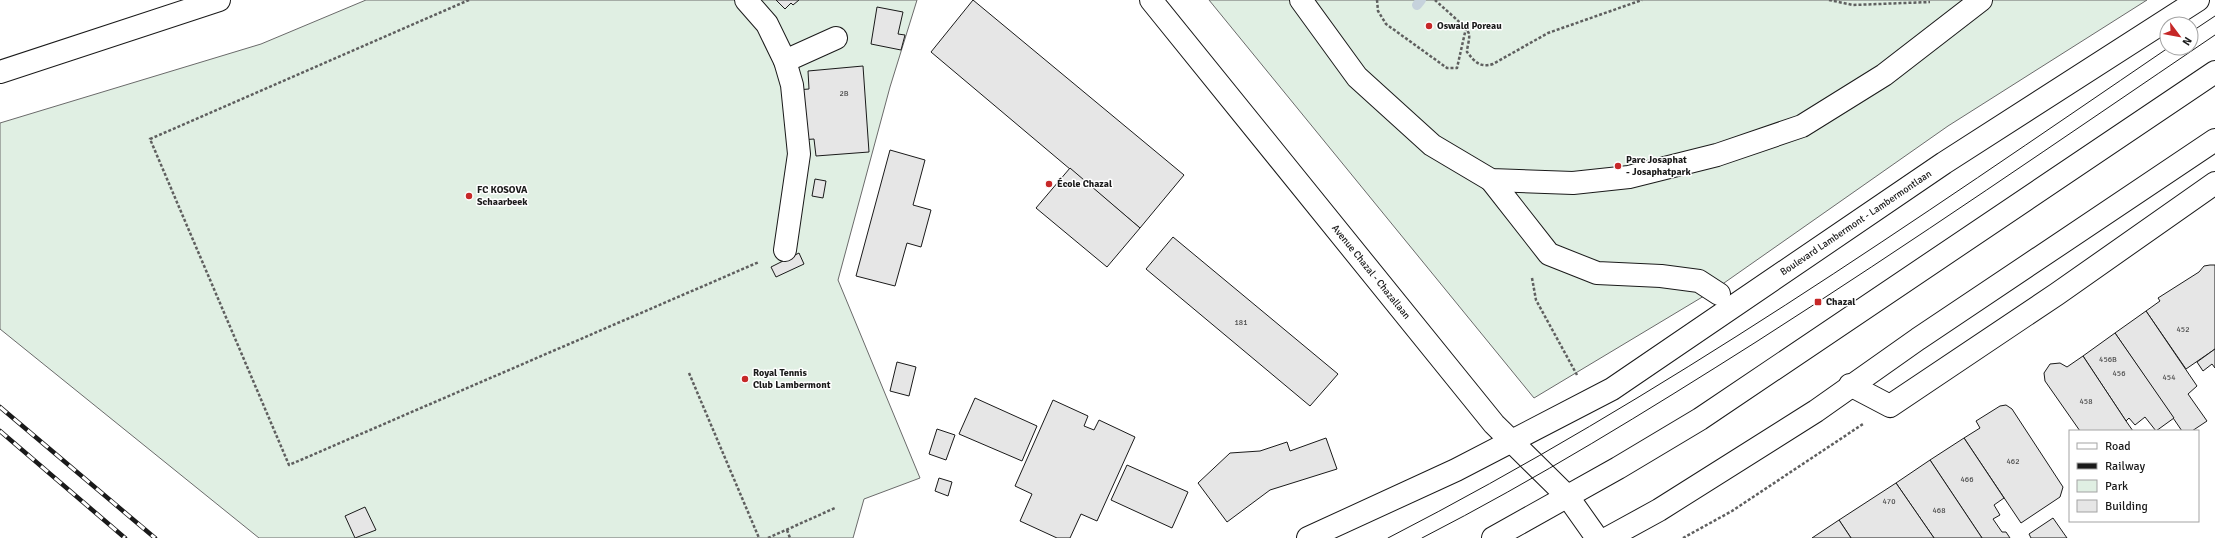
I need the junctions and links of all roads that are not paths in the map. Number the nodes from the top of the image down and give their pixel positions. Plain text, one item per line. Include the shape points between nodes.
1 (220, 0) edge
2 (746, 0) edge
3 (1151, 0) edge
4 (1301, 0) edge
5 (1981, 0) edge
6 (2198, 0) edge
7 (836, 38) dead end
8 (785, 61) junction
9 (0, 72) edge
10 (2215, 72) edge
11 (2215, 140) edge
12 (1491, 180) junction
13 (2215, 183) edge
14 (785, 250) road end
15 (1719, 294) dead end
16 (1850, 385) junction
17 (1511, 441) junction
18 (1568, 497) junction
19 (1308, 538) edge
20 (1493, 538) edge
21 (1597, 538) edge
22 (1608, 538) edge

1 - 9 street
2 - 8 street via 767,24
3 - 17 street, Avenue Chazal - Chazallaan via 1429,345
4 - 12 street via 1357,77 1432,145
5 - 12 street via 1884,75 1802,126 1717,155 1630,177 1573,183
6 - 17 street, Boulevard Lambermont - Lambermontlaan via 1944,163 1612,389
7 - 8 street
8 - 14 street via 792,85 799,154
10 - 18 street via 1700,419
11 - 16 street
12 - 15 street via 1549,254 1597,273 1661,276 1699,281
13 - 16 street via 2057,294 1890,406
16 - 22 street via 1816,411 1715,476
17 - 18 street, Avenue Chazal - Chazallaan
17 - 19 street, Boulevard Lambermont - Lambermontlaan via 1456,470
18 - 20 street
18 - 21 street, Avenue Chazal - Chazallaan

